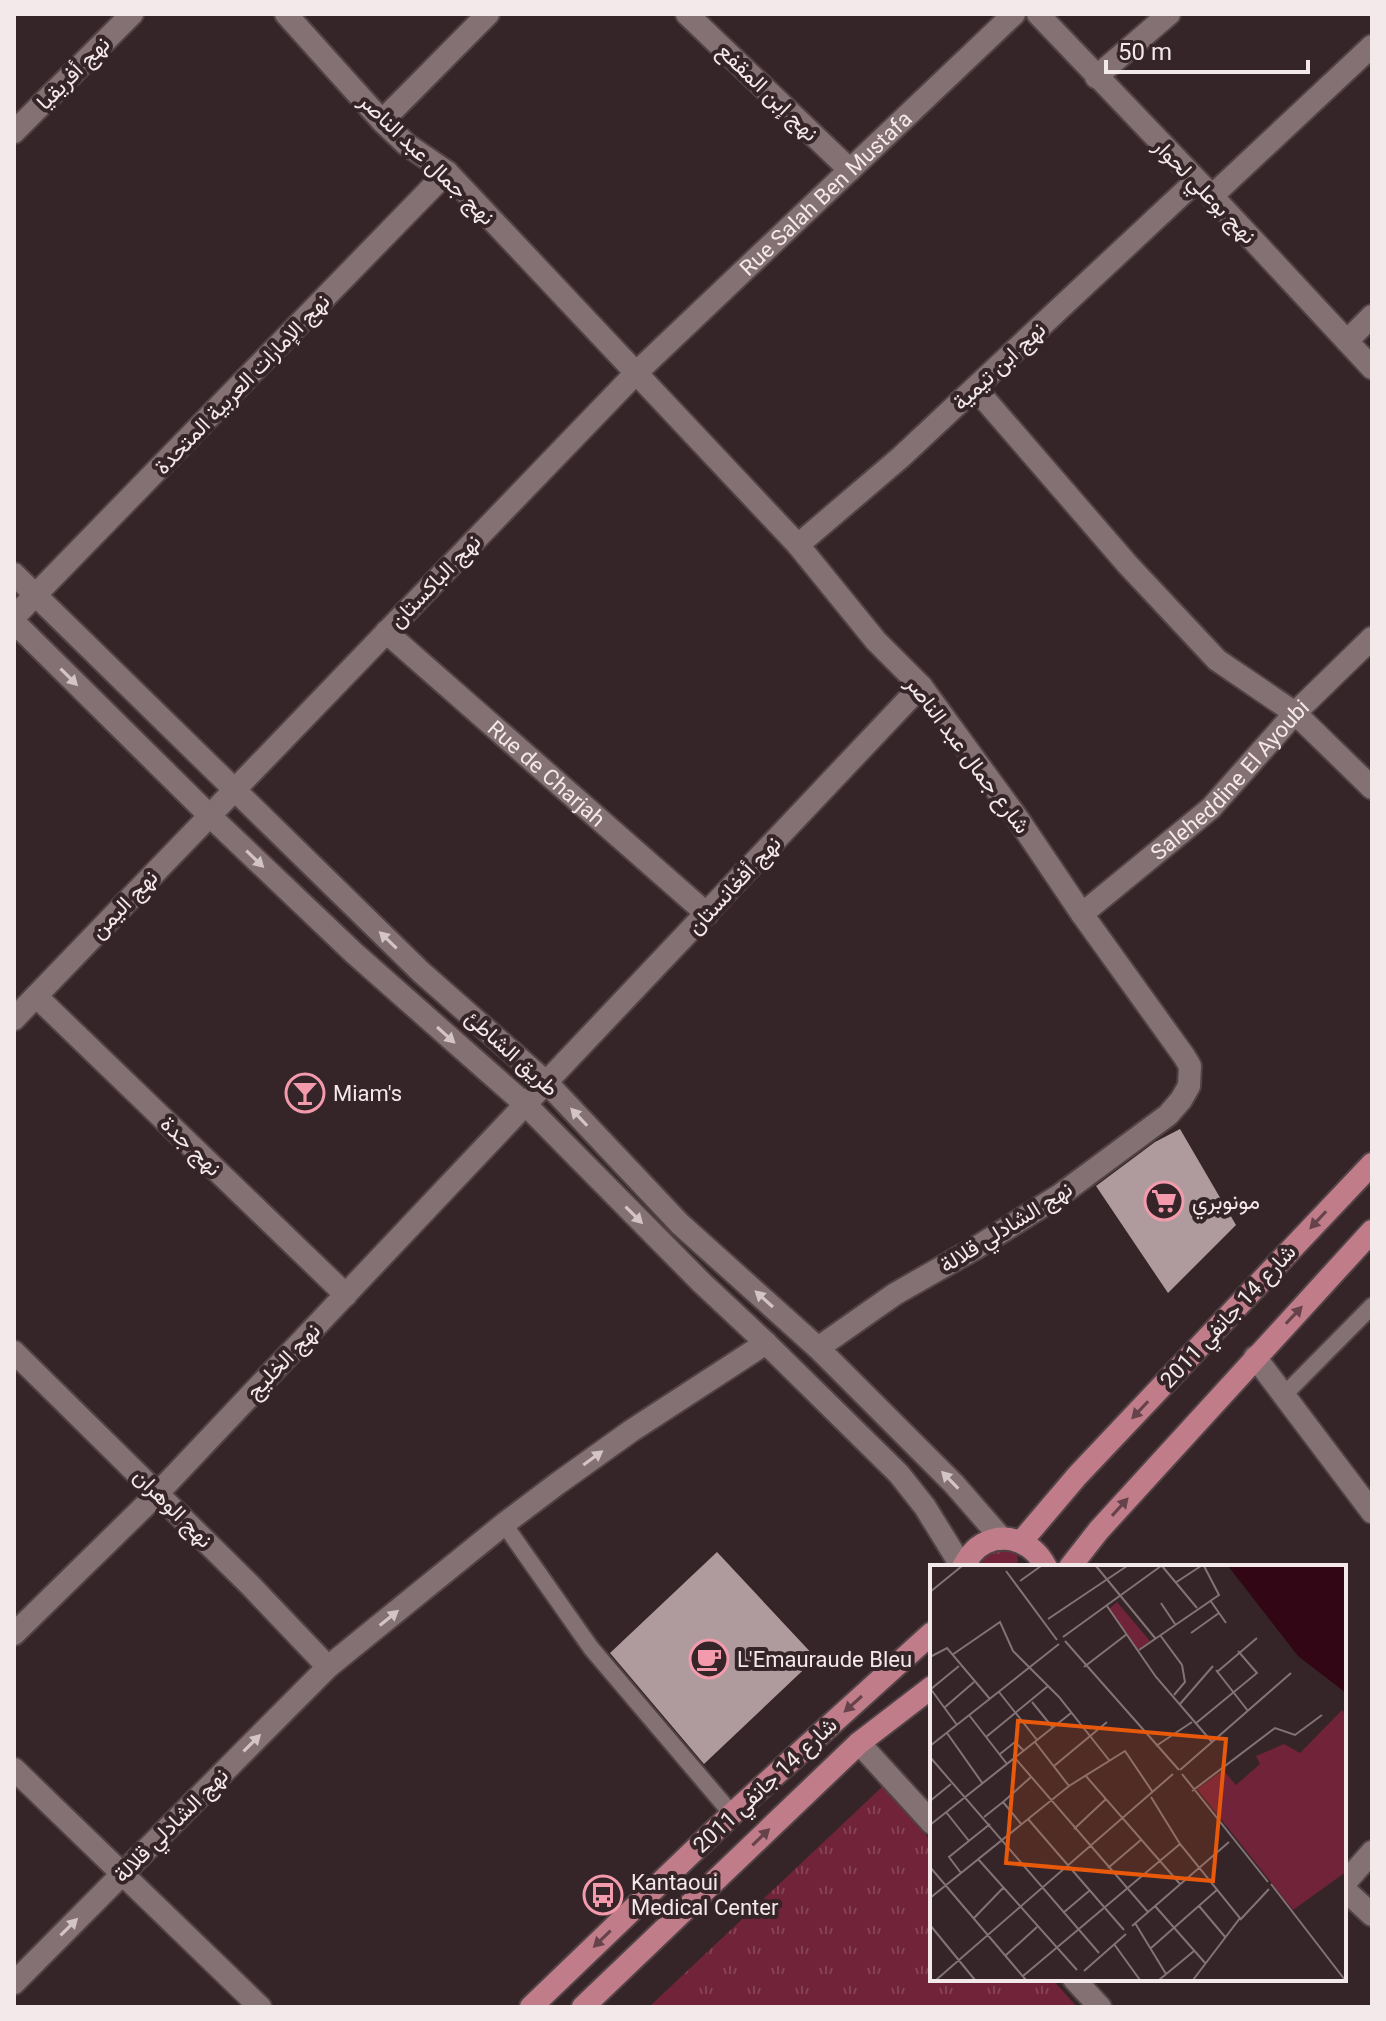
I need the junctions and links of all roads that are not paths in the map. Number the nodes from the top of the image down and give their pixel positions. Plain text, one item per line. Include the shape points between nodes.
1 (132, 14) edge
2 (286, 14) edge
3 (488, 14) edge
4 (687, 14) edge
5 (1014, 14) edge
6 (1038, 14) edge
7 (1169, 14) edge
8 (1372, 46) edge
9 (1096, 77) junction
10 (382, 121) junction
11 (14, 132) edge
12 (850, 170) junction
13 (447, 172) junction
14 (1204, 188) junction
15 (1372, 316) edge
16 (1347, 341) junction
17 (1372, 368) edge
18 (636, 373) junction
19 (975, 388) junction
20 (798, 545) junction
21 (14, 574) edge
22 (36, 595) junction
23 (14, 620) edge
24 (386, 632) junction
25 (1372, 638) edge
26 (921, 686) junction
27 (1295, 713) junction
28 (1372, 788) edge
29 (233, 790) junction
30 (209, 815) junction
31 (707, 914) junction
32 (1082, 914) junction
33 (36, 996) junction
34 (14, 1019) edge
35 (547, 1083) junction
36 (1184, 1094) joint
37 (526, 1105) junction
38 (1372, 1164) edge
39 (1372, 1231) edge
40 (346, 1295) junction
41 (1372, 1306) edge
42 (766, 1343) junction
43 (818, 1348) junction
44 (14, 1352) edge
45 (1255, 1357) junction
46 (1284, 1395) junction
47 (158, 1493) junction
48 (1372, 1512) edge
49 (504, 1524) junction
50 (1012, 1540) junction
51 (961, 1565) edge
52 (963, 1565) edge
53 (1045, 1565) edge
54 (1072, 1565) edge
55 (14, 1634) edge
56 (930, 1635) edge
57 (328, 1667) junction
58 (930, 1689) edge
59 (859, 1743) junction
60 (14, 1769) edge
61 (732, 1814) junction
62 (930, 1821) edge
63 (1372, 1852) edge
64 (122, 1873) junction
65 (1346, 1884) edge
66 (1346, 1888) edge
67 (1372, 1915) edge
68 (1076, 1981) edge
69 (14, 1983) edge
70 (260, 2007) edge
71 (531, 2007) edge
72 (583, 2007) edge
73 (1100, 2007) edge

1 - 11 street, نهج أفريقيا
2 - 10 street, نهج جمال عبد الناصر
3 - 10 street
4 - 12 street, نهج إبن المقفع
5 - 12 street, Rue Salah Ben Mustafa
6 - 9 street, نهج بوعلي لحوار
7 - 9 street
8 - 14 street, نهج ابن تيمية
9 - 14 street, نهج بوعلي لحوار
10 - 13 street, نهج جمال عبد الناصر
12 - 18 street, Rue Salah Ben Mustafa
13 - 18 street, نهج جمال عبد الناصر
13 - 22 street, نهج الإمارات العربية المتحدة
14 - 16 street, نهج بوعلي لحوار
14 - 19 street, نهج ابن تيمية
15 - 16 street
16 - 17 street, نهج بوعلي لحوار
18 - 20 street, شارع جمال عبد الناصر
18 - 24 street, نهج الباكستان
19 - 20 street, نهج ابن تيمية
19 - 27 street via 1217,660
20 - 26 street, شارع جمال عبد الناصر via 876,641
21 - 22 street, طريق الشاطئ
22 - 23 street, نهج الإمارات العربية المتحدة
22 - 29 street, طريق الشاطئ
23 -> 30 street, طريق الشاطئ
24 - 29 street, نهج الباكستان
24 - 31 street, Rue de Charjah
25 - 27 street, Saleheddine El Ayoubi
26 - 31 street, نهج أفغانستان
26 - 32 street, شارع جمال عبد الناصر
27 - 28 street
27 - 32 street, Saleheddine El Ayoubi via 1211,808
29 - 30 street, نهج اليمن
35 -> 29 street, طريق الشاطئ via 421,972
30 - 33 street, نهج اليمن
30 -> 37 street, طريق الشاطئ
31 - 35 street, نهج أفغانستان
32 - 36 street, شارع جمال عبد الناصر via 1190,1066
33 - 34 street, نهج اليمن
33 - 40 street, نهج جدة
35 - 37 street, نهج الخليج
43 -> 35 street, طريق الشاطئ via 680,1224
36 - 43 street, نهج الشادلي قلالة via 1168,1115 1060,1195 895,1294
37 - 40 street, نهج الخليج
37 -> 42 street, طريق الشاطئ
38 -> 50 main road, شارع 14 جانفي 2011
45 -> 39 main road
40 - 47 street, نهج الخليج
41 - 46 lane
49 -> 42 street, نهج الشادلي قلالة via 631,1431
42 - 51 street, طريق الشاطئ via 899,1474
50 -> 43 street, طريق الشاطئ
44 - 47 street, نهج الوهران
45 - 46 street
54 -> 45 main road
46 - 48 street
47 - 55 street, نهج الخليج
47 - 57 street, نهج الوهران
57 -> 49 street, نهج الشادلي قلالة
49 - 61 lane via 591,1648
50 - 52 main road via 985,1543
50 - 53 main road via 1033,1549
56 -> 61 main road, شارع 14 جانفي 2011
64 -> 57 street, نهج الشادلي قلالة
58 - 59 main road, شارع 14 جانفي 2011
59 - 62 street
72 -> 59 main road, شارع 14 جانفي 2011
60 - 64 street
61 -> 71 main road, شارع 14 جانفي 2011
63 - 65 street
69 -> 64 street, نهج الشادلي قلالة
64 - 70 street
66 - 67 street
68 - 73 street

